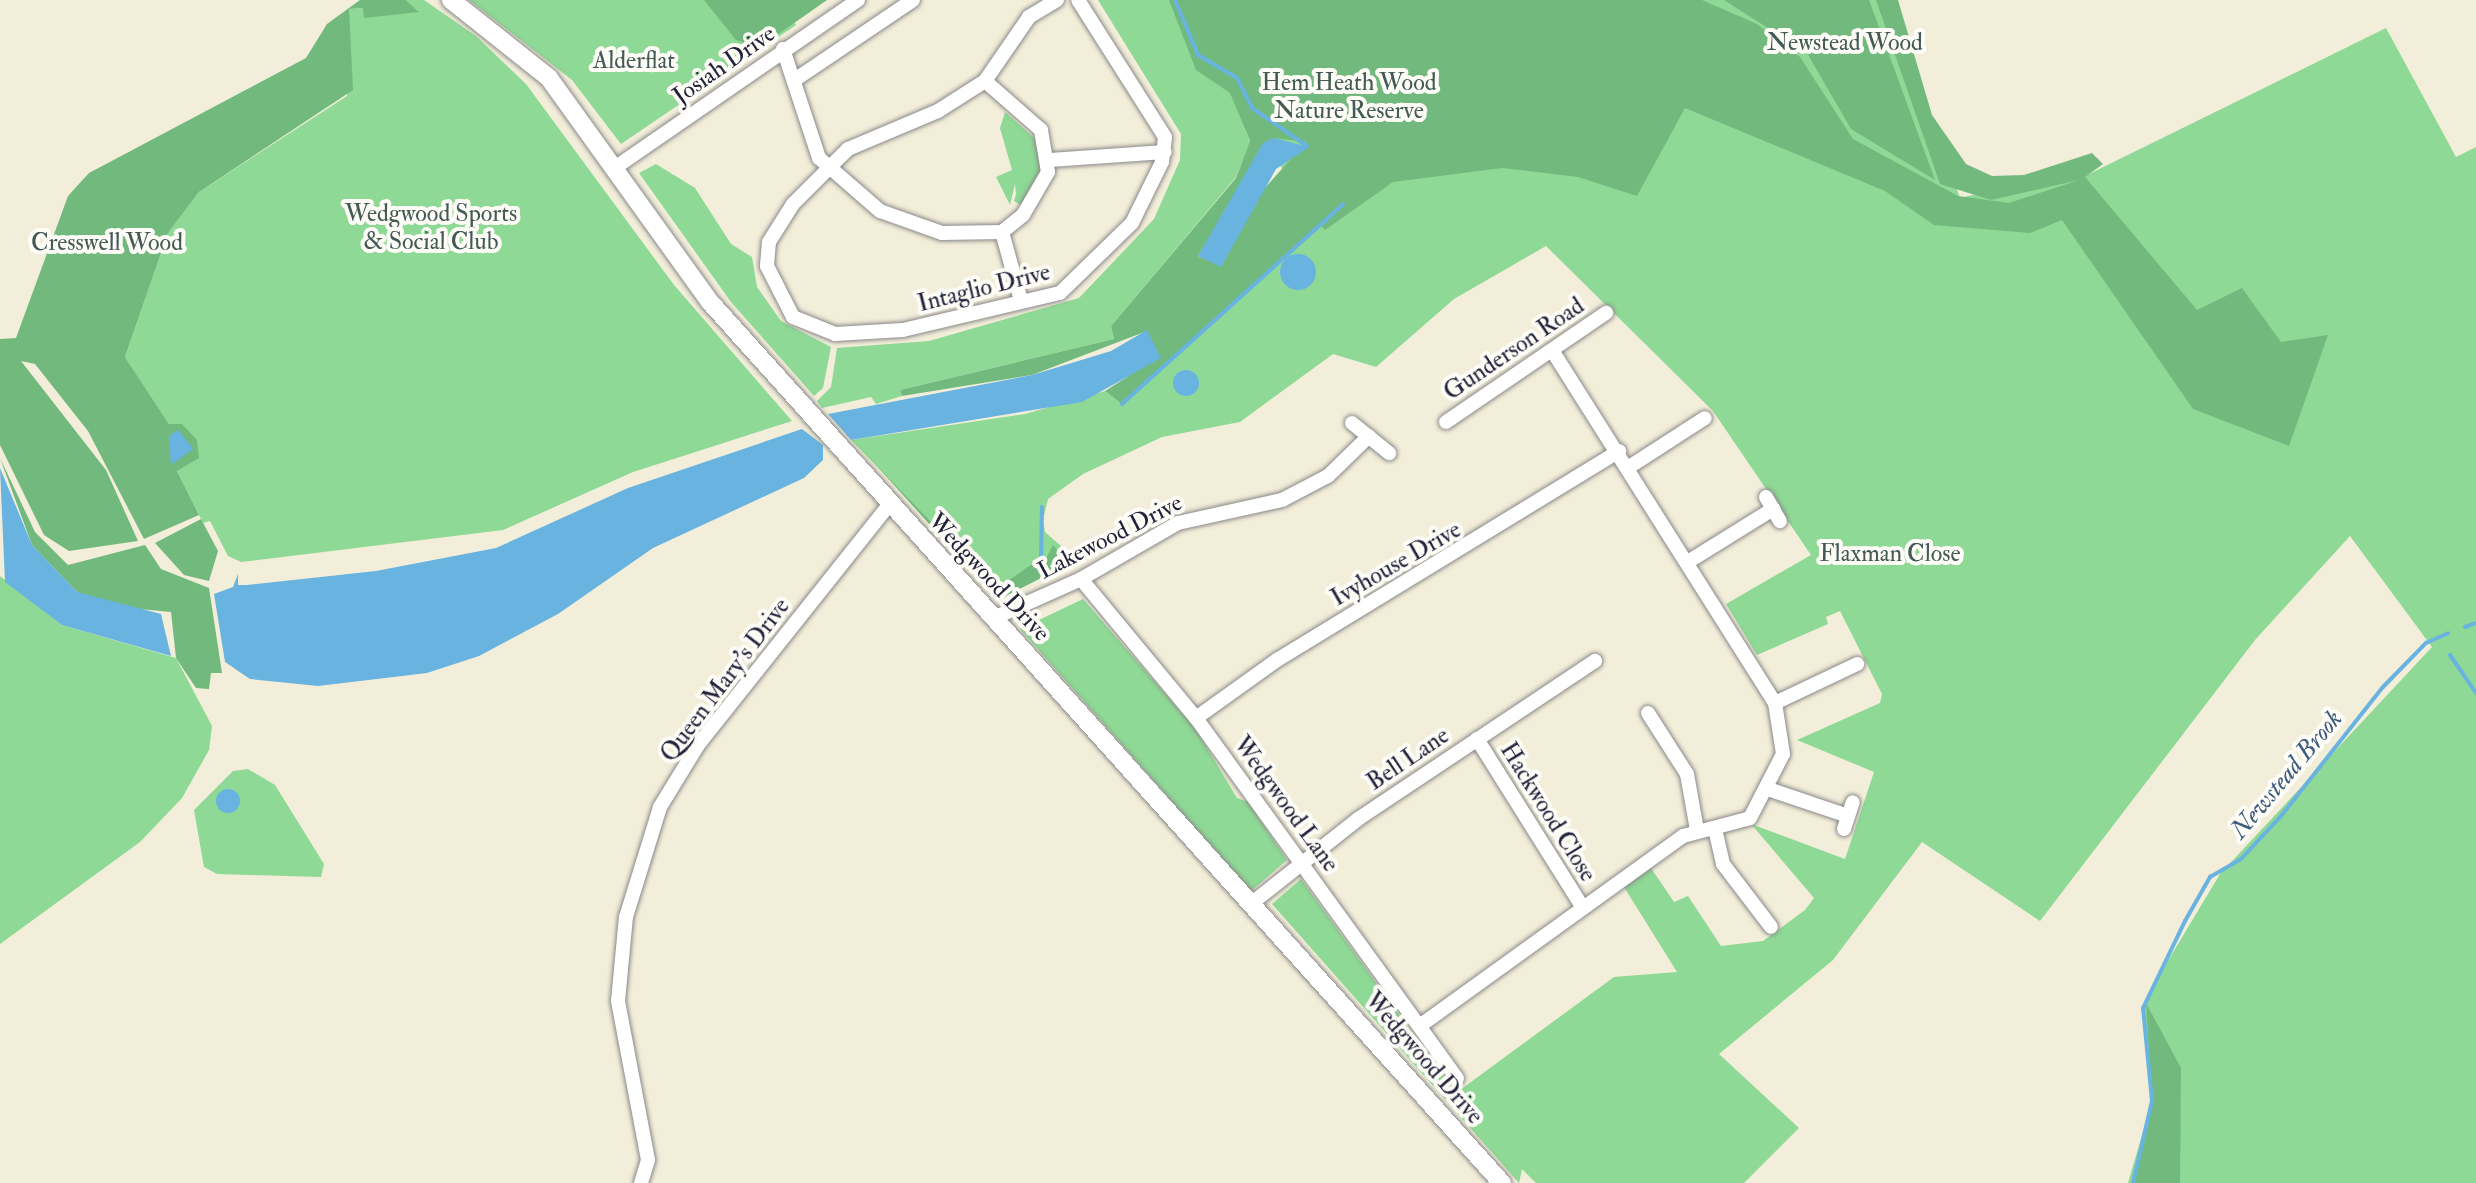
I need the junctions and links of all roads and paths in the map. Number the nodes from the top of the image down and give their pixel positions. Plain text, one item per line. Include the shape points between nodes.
1 (451, 0) edge
2 (858, 0) edge
3 (913, 0) edge
4 (1057, 0) edge
5 (1078, 0) edge
6 (783, 49) junction
7 (796, 79) junction
8 (985, 81) junction
9 (1165, 152) junction
10 (1050, 160) junction
11 (829, 166) junction
12 (616, 167) junction
13 (1002, 232) junction
14 (1020, 297) junction
15 (1606, 313) dead end
16 (1554, 354) junction
17 (1705, 417) dead end
18 (1446, 422) dead end
19 (1352, 423) dead end
20 (1369, 436) junction
21 (1619, 451) junction
22 (1389, 453) dead end
23 (1629, 467) junction
24 (889, 505) junction
25 (1773, 509) dead end
26 (1691, 560) junction
27 (1081, 579) junction
28 (996, 617) junction
29 (1595, 661) dead end
30 (1857, 665) dead end
31 (1775, 703) junction
32 (1648, 713) dead end
33 (1196, 718) junction
34 (1477, 739) junction
35 (1771, 790) junction
36 (1848, 816) dead end
37 (1715, 829) junction
38 (1697, 830) junction
39 (1301, 863) junction
40 (1252, 903) junction
41 (1583, 908) junction
42 (1766, 926) dead end
43 (1421, 1025) junction
44 (1457, 1078) dead end
45 (641, 1183) edge
46 (1502, 1183) edge

1 - 12 street, Wedgwood Drive via 549,78
2 - 6 street, Josiah Drive
3 - 7 street
4 - 8 street via 1029,17
5 - 9 street via 1158,122
6 - 7 street
6 - 12 street, Josiah Drive
7 - 11 street via 808,135
8 - 10 street via 1041,130
8 - 11 street, Intaglio Drive via 938,111 848,149
9 - 10 street
9 - 14 street, Intaglio Drive via 1132,223 1077,284
10 - 13 street via 1025,212
11 - 13 street via 880,211 917,226 942,233
11 - 14 street, Intaglio Drive via 769,242 770,279 793,317 835,334 903,330
12 - 24 street, Wedgwood Drive via 710,302
13 - 14 street
15 - 16 street, Gunderson Road via 1557,341
16 - 18 street, Gunderson Road
16 - 21 street
17 - 23 street
19 - 20 street
20 - 22 street
20 - 27 street, Lakewood Drive via 1328,476 1294,495 1178,523
21 - 23 street
21 - 33 street, Ivyhouse Drive via 1277,660
23 - 26 street
24 - 28 street, Wedgwood Drive
24 - 45 street, Queen Mary's Drive via 698,745 660,807 626,917 618,1001 648,1160
25 - 26 street
26 - 31 street
27 - 28 street, Lakewood Drive
27 - 33 street, Wedgwood Lane
28 - 40 street, Wedgwood Drive
29 - 34 street, Bell Lane
30 - 31 street
31 - 35 street via 1785,742
32 - 38 street via 1687,774
33 - 39 street, Wedgwood Lane
34 - 39 street, Bell Lane
34 - 41 street, Hackwood Close
35 - 36 street
35 - 37 street via 1750,818
37 - 38 street
37 - 42 street via 1723,864
38 - 41 street
39 - 40 street, Bell Lane
39 - 43 street, Wedgwood Lane
40 - 46 street, Wedgwood Drive
41 - 43 street
43 - 44 street, Wedgwood Lane via 1441,1066

